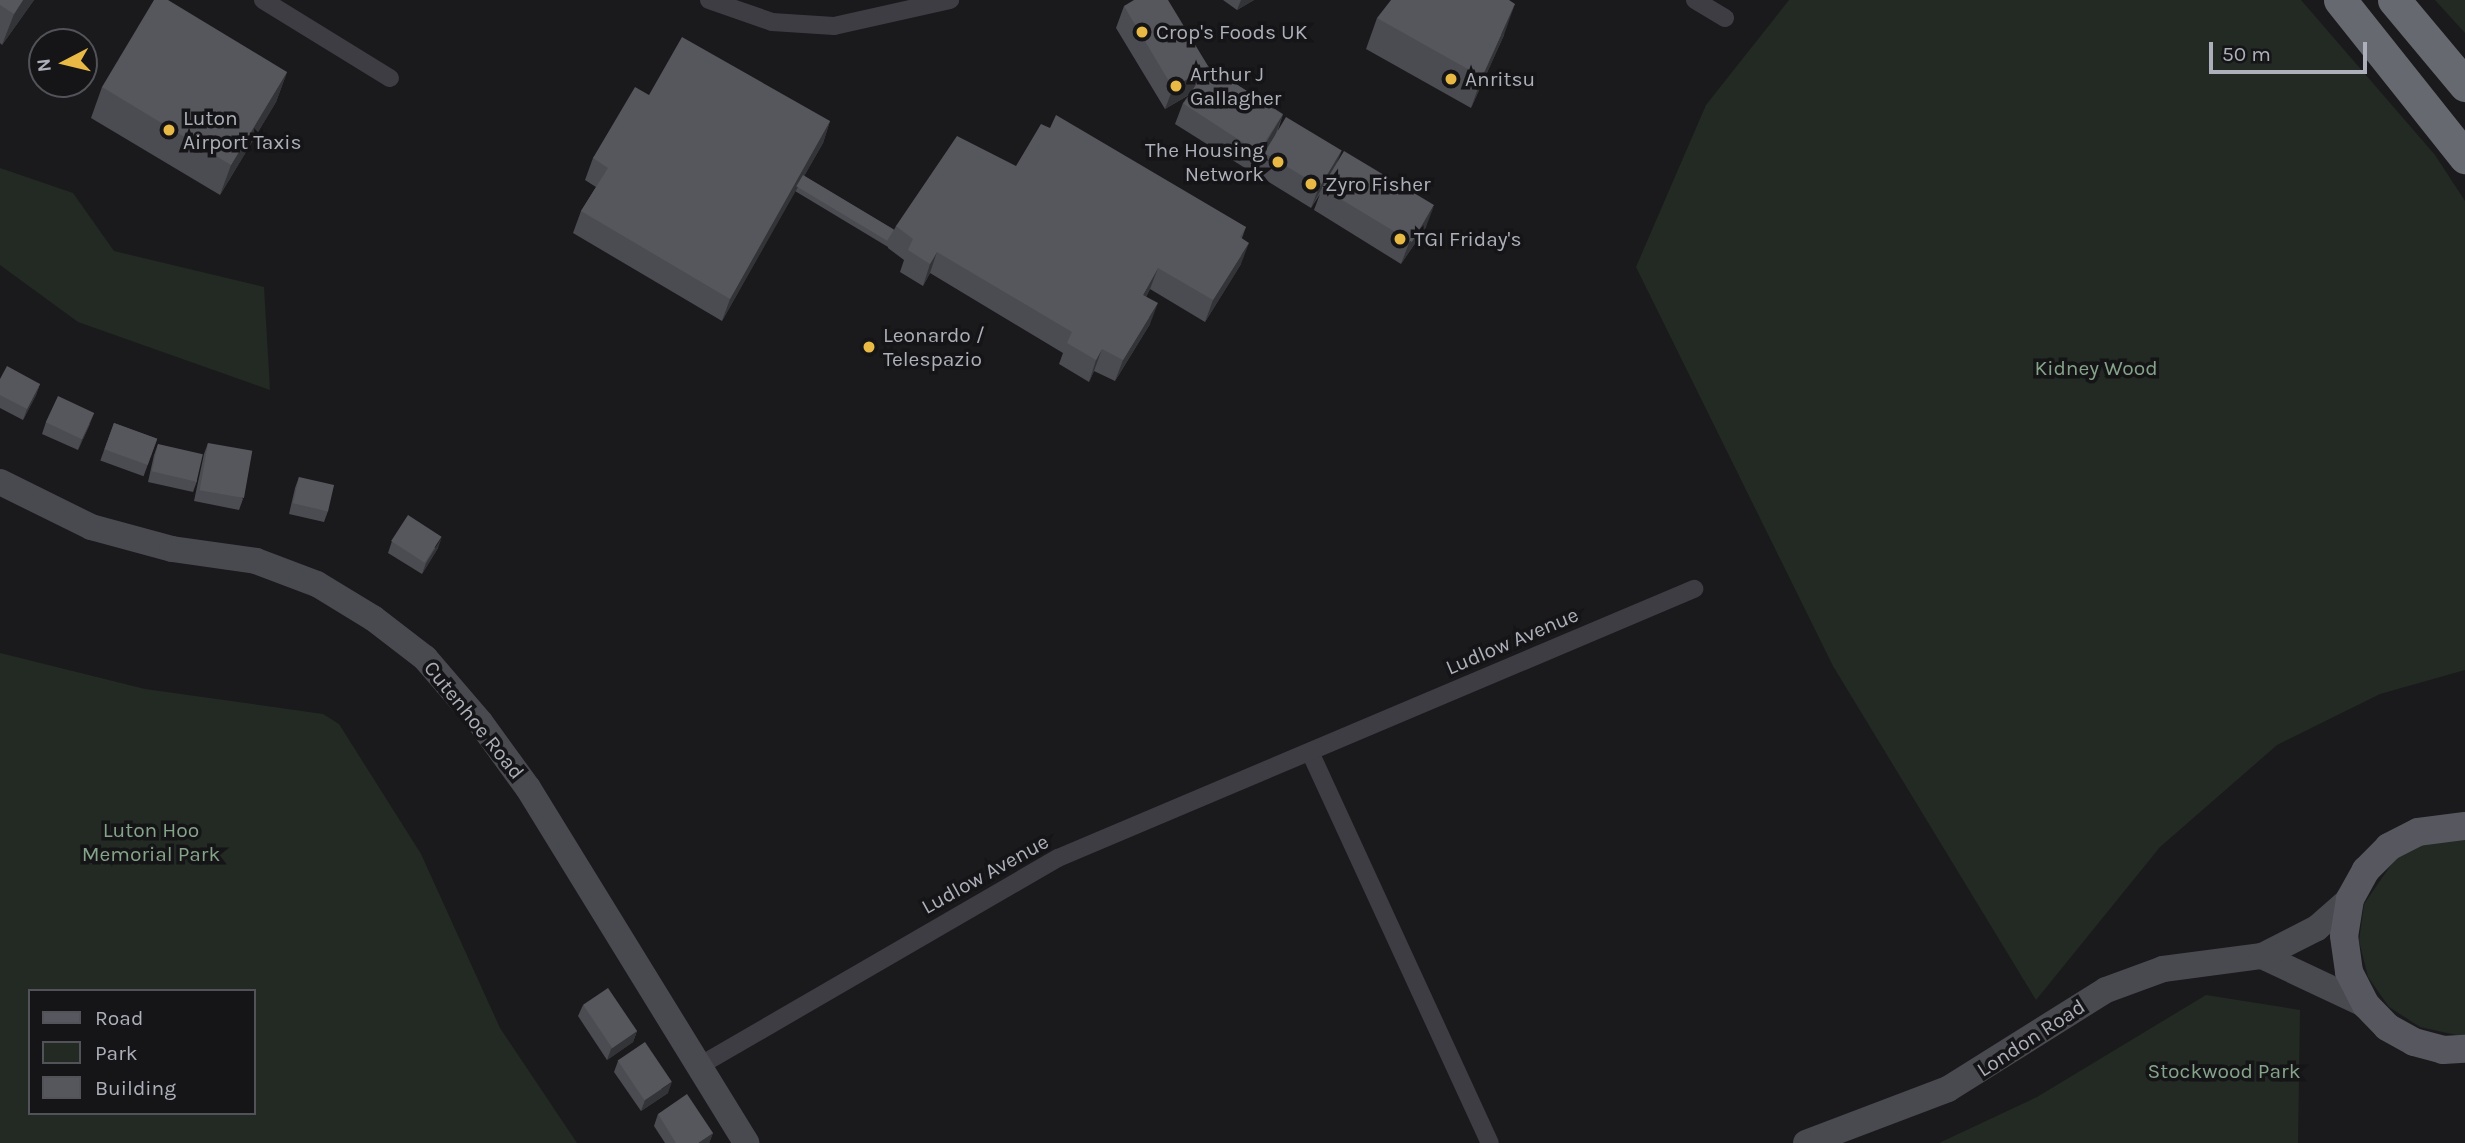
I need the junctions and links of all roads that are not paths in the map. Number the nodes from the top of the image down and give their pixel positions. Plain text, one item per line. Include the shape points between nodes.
1 (263, 0) edge
2 (709, 0) edge
3 (950, 0) edge
4 (1695, 0) edge
5 (2340, 0) edge
6 (2394, 0) edge
7 (1725, 18) dead end
8 (390, 79) dead end
9 (2465, 85) edge
10 (2465, 157) edge
11 (0, 482) edge
12 (1693, 589) dead end
13 (1310, 752) junction
14 (2465, 826) edge
15 (2350, 899) junction
16 (2262, 956) junction
17 (2366, 1005) junction
18 (2465, 1049) edge
19 (698, 1066) junction
20 (746, 1143) edge
21 (1490, 1143) edge
22 (1806, 1143) edge

1 - 8 street
2 - 3 street via 772,22 834,26
4 - 7 street
5 - 10 highway
6 - 9 highway
11 - 19 street, Cutenhoe Road via 91,527 172,549 256,561 317,584 373,618 425,658 528,788
12 - 13 street, Ludlow Avenue
13 - 19 street, Ludlow Avenue via 1058,858
13 - 21 street
14 - 15 main road via 2418,832 2389,847 2366,870
15 - 16 street, London Road via 2317,928
15 - 17 main road via 2344,936 2349,972
16 - 17 street
16 - 22 street, London Road via 2197,962 2135,978 2072,1010 1948,1089
17 - 18 main road via 2387,1027 2414,1042 2443,1050
19 - 20 street, Cutenhoe Road

